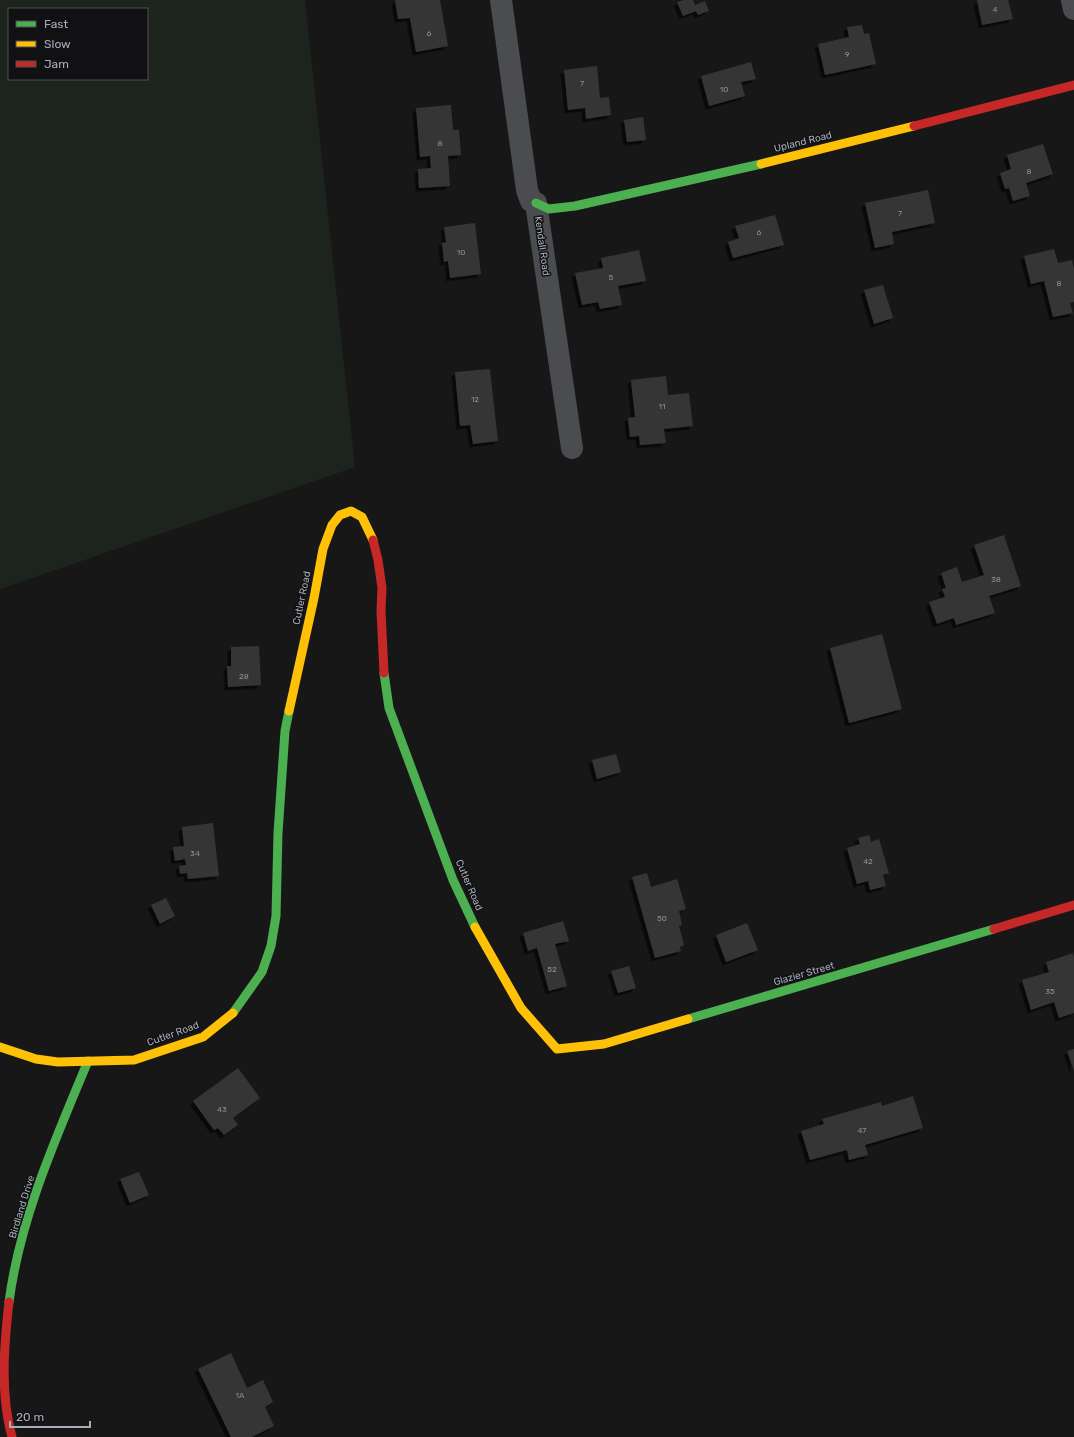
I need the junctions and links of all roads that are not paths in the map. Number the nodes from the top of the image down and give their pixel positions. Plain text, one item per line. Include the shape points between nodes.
1 (501, 0) edge
2 (1072, 0) edge
3 (1074, 9) edge
4 (1074, 85) edge
5 (536, 203) junction
6 (572, 448) dead end
7 (1074, 905) edge
8 (544, 1035) joint
9 (0, 1047) edge
10 (88, 1061) junction
11 (12, 1437) edge

1 - 5 street, Kendall Road via 527,190 531,201
2 - 3 street
4 - 5 street, Upland Road via 791,157 576,206 549,209
5 - 6 street, Kendall Road
7 - 8 street, Glazier Street via 604,1044 557,1049
8 - 10 street, Cutler Road via 521,1008 478,934 453,880 392,715 385,684 382,588 378,560 374,542 362,517 351,512 340,515 332,525 323,549 285,731 278,833 276,916 271,946 262,972 232,1014 203,1037 134,1060
9 - 10 street, Cutler Road via 36,1059 58,1062
10 - 11 street, Birdland Drive via 31,1208 12,1279 4,1349 5,1403

